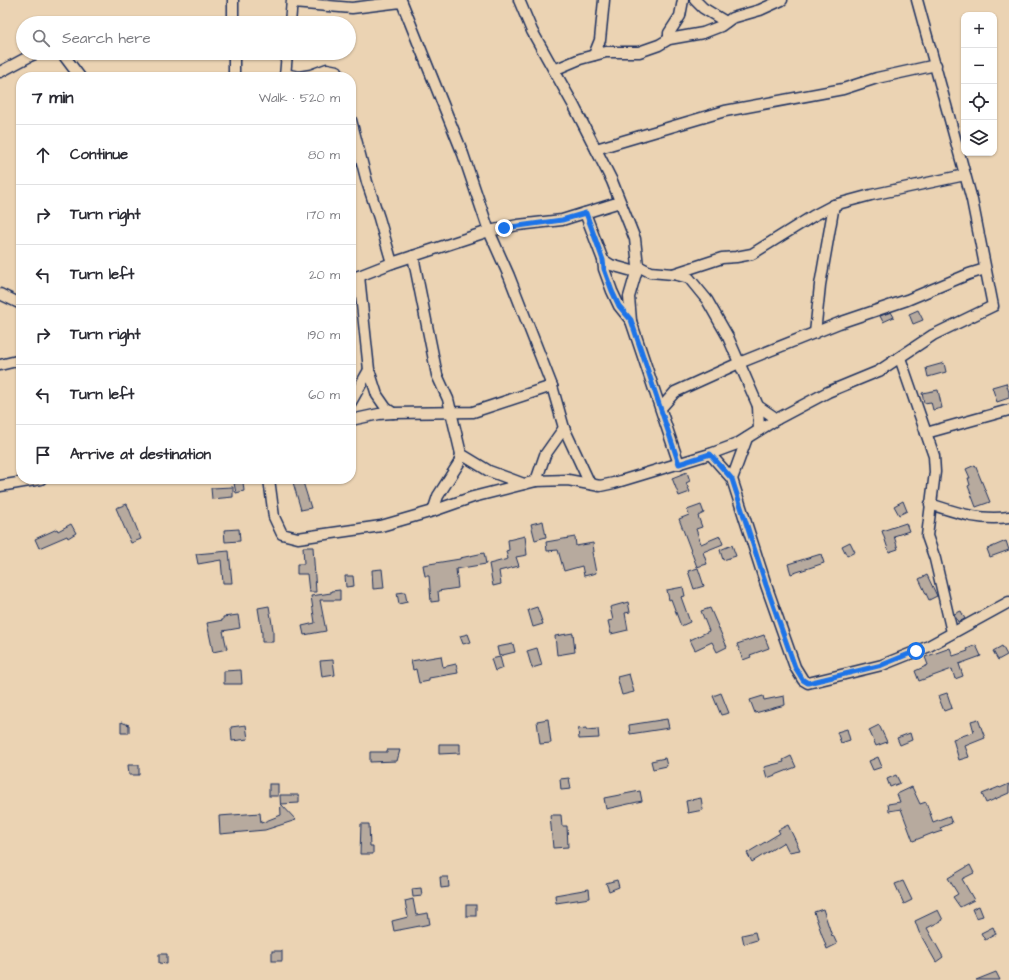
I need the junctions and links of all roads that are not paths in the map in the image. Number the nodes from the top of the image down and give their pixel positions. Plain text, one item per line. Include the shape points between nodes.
1 (233, 0) edge
2 (519, 0) edge
3 (604, 0) edge
4 (683, 0) edge
5 (695, 0) edge
6 (782, 0) edge
7 (908, 0) edge
8 (401, 1) edge
9 (918, 1) edge
10 (292, 2) edge
11 (772, 2) edge
12 (233, 16) edge
13 (291, 16) edge
14 (726, 22) junction
15 (669, 39) junction
16 (594, 55) junction
17 (22, 60) edge
18 (67, 60) edge
19 (234, 60) edge
20 (286, 60) edge
21 (936, 65) junction
22 (554, 70) junction
23 (0, 72) edge
24 (76, 72) edge
25 (234, 72) edge
26 (285, 72) edge
27 (318, 72) edge
28 (336, 72) edge
29 (356, 139) edge
30 (596, 149) junction
31 (965, 175) junction
32 (620, 202) junction
33 (834, 205) junction
34 (586, 213) junction
35 (489, 231) junction
36 (413, 256) junction
37 (603, 260) junction
38 (392, 263) junction
39 (637, 269) junction
40 (985, 269) junction
41 (673, 274) junction
42 (356, 277) edge
43 (356, 284) edge
44 (0, 294) edge
45 (16, 302) edge
46 (631, 320) junction
47 (815, 333) junction
48 (900, 358) junction
49 (16, 361) edge
50 (739, 363) junction
51 (0, 365) edge
52 (369, 370) junction
53 (552, 386) junction
54 (655, 391) junction
55 (675, 392) junction
56 (356, 393) edge
57 (758, 406) junction
58 (660, 408) junction
59 (1009, 410) edge
60 (393, 413) junction
61 (451, 413) junction
62 (356, 419) edge
63 (777, 419) junction
64 (564, 428) junction
65 (759, 430) junction
66 (926, 433) junction
67 (746, 438) junction
68 (460, 454) junction
69 (710, 454) junction
70 (679, 464) junction
71 (732, 479) junction
72 (536, 481) junction
73 (16, 483) edge
74 (269, 484) edge
75 (524, 484) junction
76 (590, 484) junction
77 (0, 486) edge
78 (930, 504) junction
79 (433, 511) junction
80 (1009, 517) edge
81 (1009, 602) edge
82 (952, 632) junction

1 - 12 street
2 - 22 street via 532,31
3 - 16 street via 600,40
4 - 15 street via 680,16 669,33
5 - 14 street
6 - 11 street
7 - 9 street
8 - 10 street via 352,8
8 - 35 street via 462,154
9 - 21 street
10 - 13 street
11 - 14 street via 760,10
14 - 15 street via 703,33
15 - 16 street via 639,52 606,52
16 - 22 street
17 - 23 street
18 - 24 street
19 - 25 street
20 - 26 street
21 - 30 street via 877,78 843,89 725,111
21 - 31 street
22 - 30 street
27 - 28 street via 327,68
29 - 38 street
30 - 32 street
31 - 33 street
31 - 40 street
32 - 34 street
32 - 39 street via 635,239
33 - 41 street via 752,254 722,258
33 - 47 street via 820,285
34 - 35 street via 562,220
34 - 37 street
35 - 36 street
35 - 53 street
36 - 38 street
36 - 61 street via 437,375 448,399
37 - 39 street via 612,265
37 - 46 street via 604,269 619,306
38 - 42 street
39 - 41 street
39 - 46 street via 629,297
40 - 47 street
40 - 48 street via 993,306 934,334
41 - 50 street via 689,278 707,300
43 - 52 street
44 - 45 street
46 - 54 street
47 - 50 street
48 - 63 street via 879,371 828,392
48 - 66 street
49 - 51 street
50 - 55 street
50 - 57 street
52 - 56 street
52 - 60 street via 377,395
53 - 61 street via 474,412
53 - 64 street
54 - 55 street
54 - 58 street
55 - 58 street
57 - 63 street
57 - 65 street
58 - 70 street
59 - 66 street
60 - 61 street
60 - 62 street
61 - 68 street
63 - 65 street
64 - 72 street via 545,455
64 - 76 street
65 - 67 street
66 - 78 street via 934,456 935,472
67 - 69 street
67 - 71 street
68 - 75 street via 489,471
68 - 79 street via 459,463 438,496
69 - 70 street
69 - 71 street
70 - 76 street via 614,483 600,486
71 - 82 street via 766,585 795,667 803,680 808,683 882,665 927,646
72 - 75 street
72 - 76 street via 568,480
73 - 77 street
74 - 79 street via 274,517 282,534 298,538 381,526
75 - 79 street via 473,497
78 - 80 street via 970,516 994,519
78 - 82 street via 927,536 939,574
81 - 82 street

